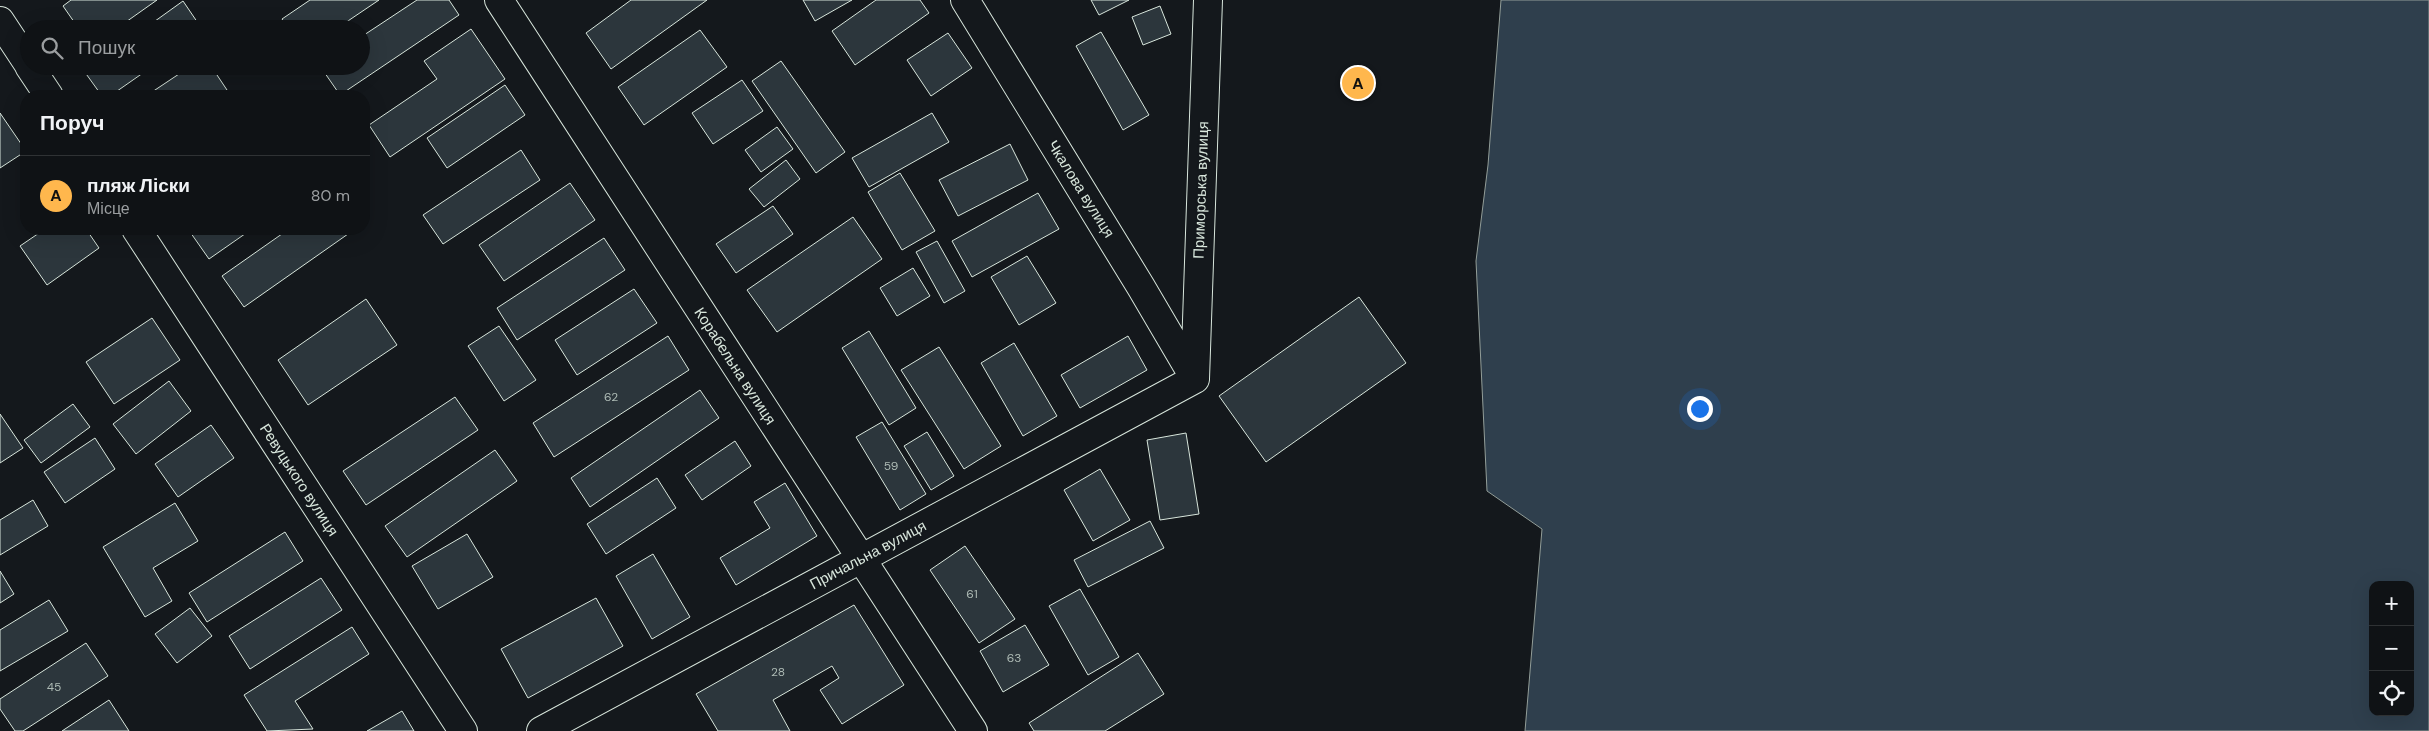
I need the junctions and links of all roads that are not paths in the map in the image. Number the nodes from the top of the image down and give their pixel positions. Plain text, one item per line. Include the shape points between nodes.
1 (499, 0) edge
2 (965, 0) edge
3 (1208, 0) edge
4 (0, 21) edge
5 (20, 52) edge
6 (35, 75) edge
7 (45, 90) edge
8 (140, 235) edge
9 (1195, 379) junction
10 (860, 559) junction
11 (463, 731) edge
12 (541, 731) edge
13 (973, 731) edge

1 - 10 street, Корабельна вулиця
2 - 9 street, Чкалова вулиця
3 - 9 street, Приморська вулиця
4 - 5 street
6 - 7 street
8 - 11 street, Ревуцького вулиця
9 - 10 street, Причальна вулиця
10 - 12 street, Причальна вулиця
10 - 13 street, Корабельна вулиця

